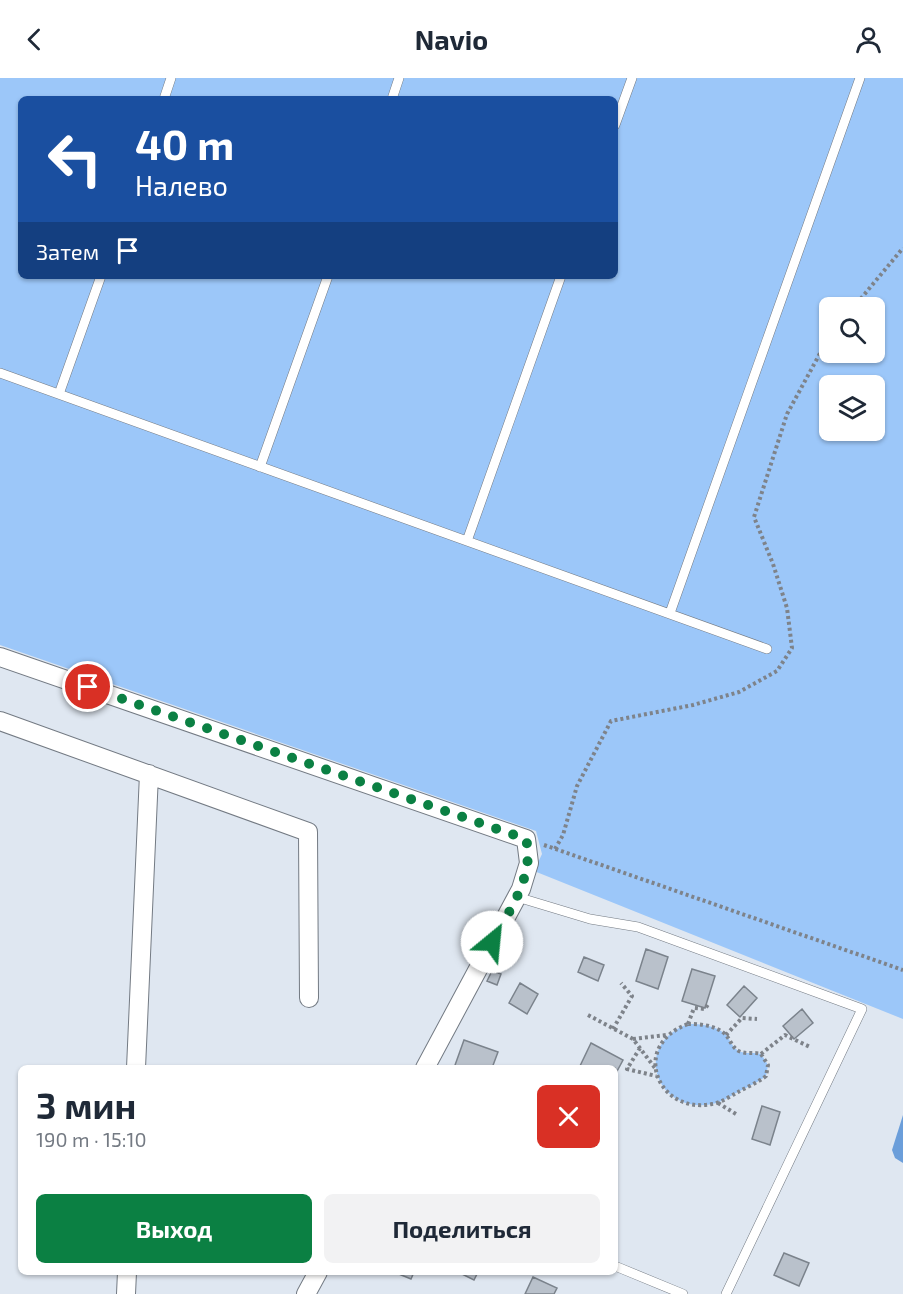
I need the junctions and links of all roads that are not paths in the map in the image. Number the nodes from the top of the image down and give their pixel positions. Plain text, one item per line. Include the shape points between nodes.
1 (171, 78) edge
2 (399, 78) edge
3 (632, 78) edge
4 (860, 78) edge
5 (165, 96) edge
6 (393, 96) edge
7 (618, 117) edge
8 (100, 279) edge
9 (327, 279) edge
10 (560, 279) edge
11 (0, 373) edge
12 (59, 394) junction
13 (260, 467) junction
14 (467, 541) junction
15 (670, 614) junction
16 (767, 649) dead end
17 (0, 657) edge
18 (0, 721) edge
19 (149, 774) junction
20 (517, 897) junction
21 (309, 998) dead end
22 (136, 1065) edge
23 (427, 1065) edge
24 (618, 1267) edge
25 (127, 1275) edge
26 (316, 1275) edge
27 (126, 1294) edge
28 (306, 1294) edge
29 (683, 1294) edge
30 (726, 1294) edge

1 - 5 lane
2 - 6 lane
3 - 7 lane
4 - 15 lane
8 - 12 lane
9 - 13 lane
10 - 14 lane
11 - 12 lane
12 - 13 lane
13 - 14 lane
14 - 15 lane
15 - 16 lane
17 - 20 street via 526,839 529,862
18 - 19 street
19 - 21 street via 308,832
19 - 22 street
20 - 23 street
20 - 30 lane via 590,919 638,927 862,1009
24 - 29 lane
25 - 27 street
26 - 28 street

